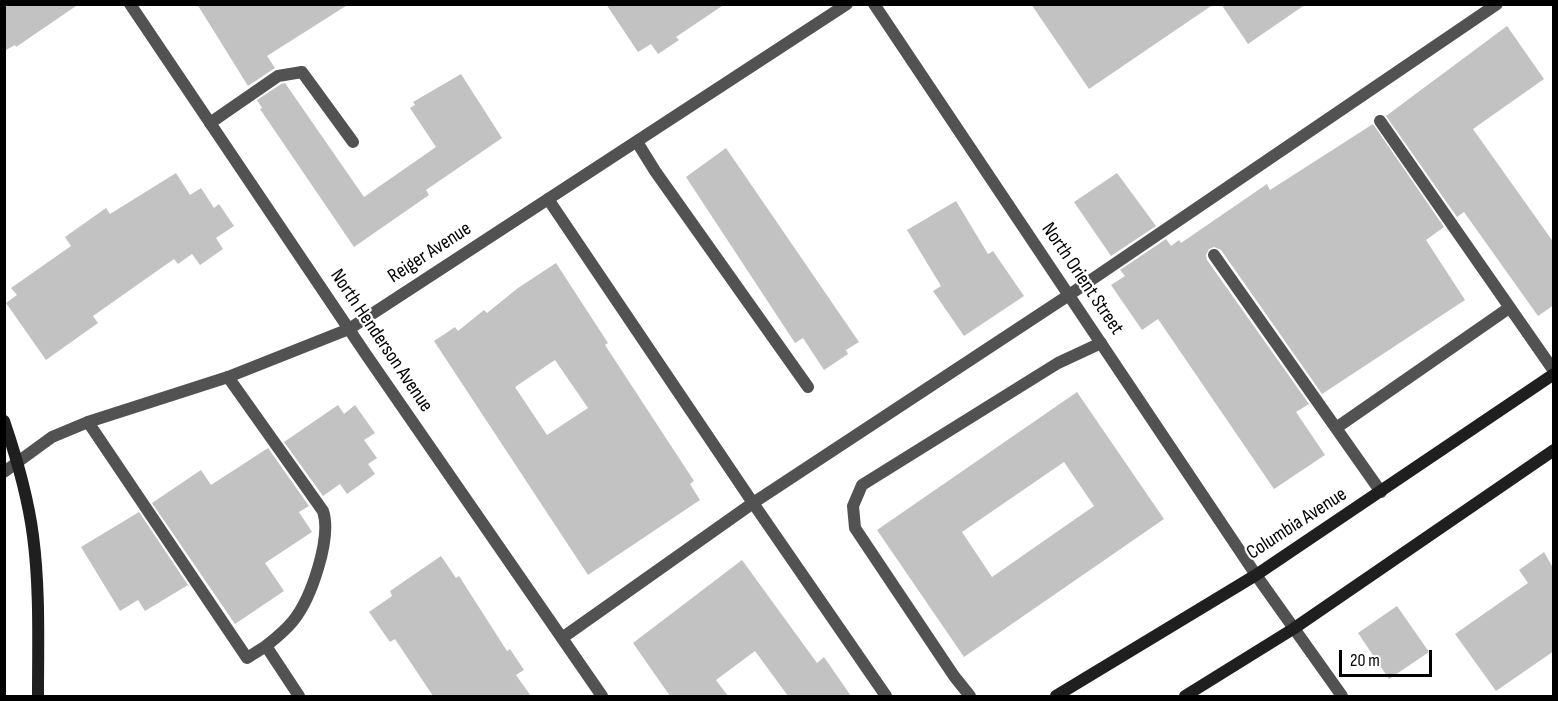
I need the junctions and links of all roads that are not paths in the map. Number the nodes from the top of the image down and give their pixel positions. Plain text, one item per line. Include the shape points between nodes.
1 (130, 4) edge
2 (847, 4) edge
3 (874, 4) edge
4 (1497, 4) edge
5 (1380, 121) dead end
6 (210, 123) junction
7 (353, 142) dead end
8 (637, 142) junction
9 (548, 199) junction
10 (1214, 255) dead end
11 (1069, 295) junction
12 (1509, 308) junction
13 (349, 329) junction
14 (1101, 343) junction
15 (1554, 373) edge
16 (228, 377) junction
17 (808, 387) dead end
18 (4, 421) edge
19 (88, 422) junction
20 (1336, 428) junction
21 (1554, 450) edge
22 (18, 461) junction
23 (4, 472) edge
24 (1381, 492) junction
25 (753, 503) junction
26 (1256, 575) junction
27 (1293, 629) junction
28 (562, 638) junction
29 (266, 646) junction
30 (38, 696) edge
31 (299, 696) edge
32 (602, 696) edge
33 (886, 696) edge
34 (970, 696) edge
35 (1056, 696) edge
36 (1185, 696) edge
37 (1342, 696) edge

1 - 6 street, North Henderson Avenue
2 - 8 street, Reiger Avenue
3 - 11 street, North Orient Street
4 - 11 street
5 - 12 street
6 - 7 street via 278,76 302,72
6 - 13 street, North Henderson Avenue
8 - 9 street, Reiger Avenue
8 - 17 street
9 - 13 street, Reiger Avenue
9 - 25 street
10 - 20 street
11 - 14 street, North Orient Street
11 - 25 street
12 - 15 street
12 - 20 street
13 - 16 street, Reiger Avenue
13 - 28 street, North Henderson Avenue
14 - 26 street, North Orient Street
14 - 34 street via 1058,363 862,485 853,506 855,528
15 - 24 main road, Columbia Avenue
16 - 19 street, Reiger Avenue
16 - 29 street via 327,521 321,557 306,601 288,627
18 - 22 main road
19 - 22 street, Reiger Avenue via 52,437
19 - 29 street via 247,658
20 - 24 street
21 - 27 main road
22 - 23 street, Reiger Avenue
22 - 30 main road via 33,537
24 - 26 main road, Columbia Avenue
25 - 28 street
25 - 33 street
26 - 27 street, North Orient Street
26 - 35 main road, Columbia Avenue
27 - 36 main road
27 - 37 street, North Orient Street
28 - 32 street, North Henderson Avenue
29 - 31 street

